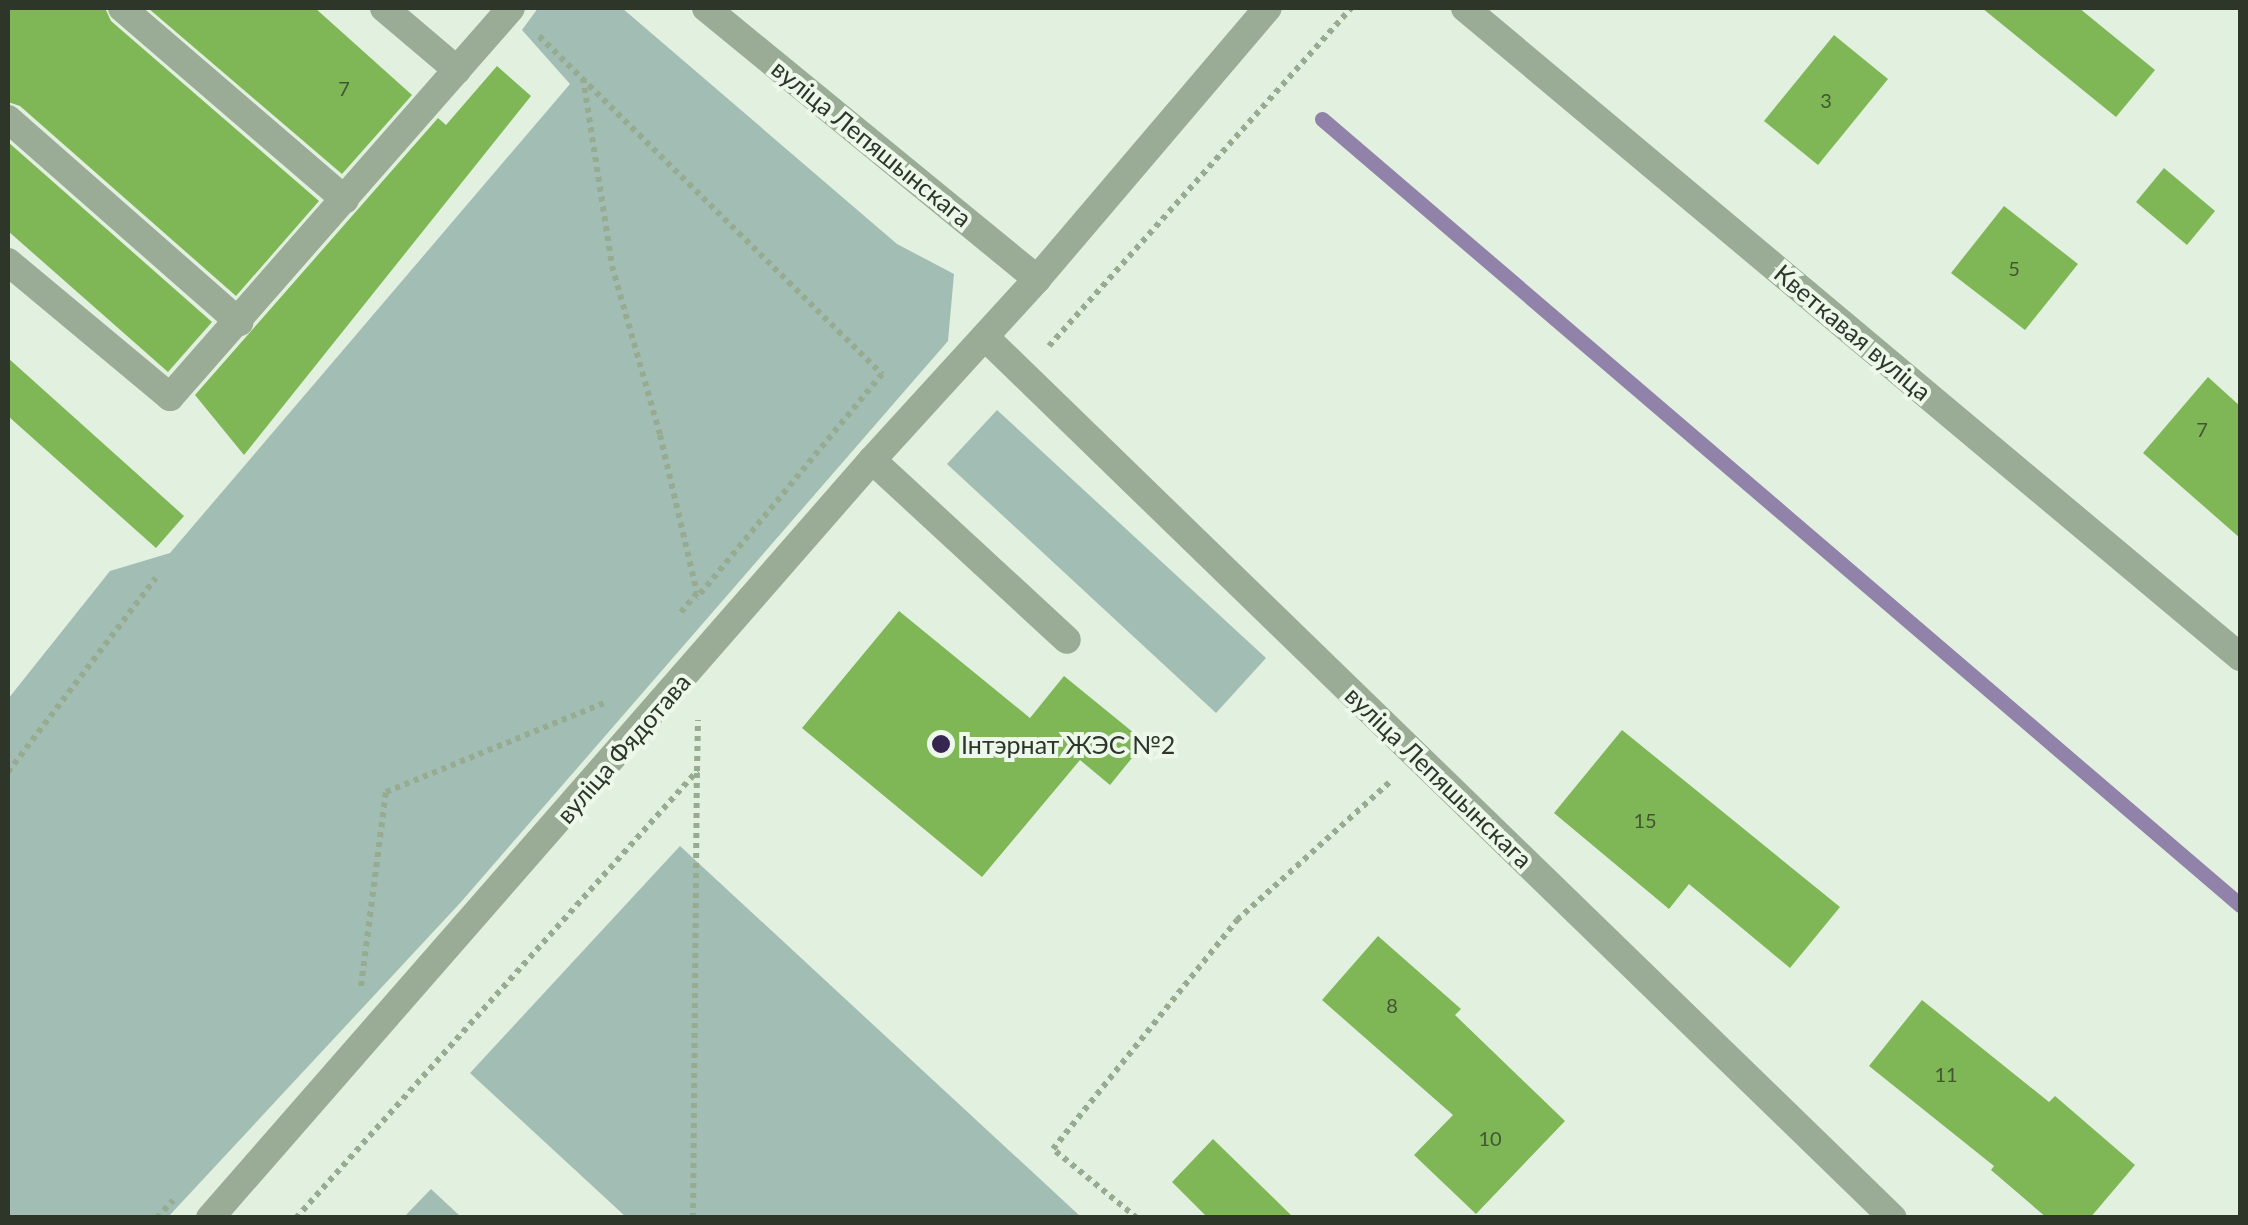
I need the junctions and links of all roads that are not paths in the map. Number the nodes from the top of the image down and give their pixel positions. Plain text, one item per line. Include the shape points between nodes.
1 (122, 8) edge
2 (384, 8) edge
3 (511, 8) edge
4 (706, 8) edge
5 (1268, 8) edge
6 (1465, 8) edge
7 (457, 70) junction
8 (8, 119) edge
9 (345, 200) junction
10 (8, 262) edge
11 (1037, 280) junction
12 (238, 322) junction
13 (985, 337) junction
14 (872, 460) junction
15 (1067, 640) dead end
16 (2240, 657) edge
17 (210, 1218) edge
18 (1893, 1218) edge

1 - 9 street
2 - 7 street
3 - 7 street
4 - 11 street, вуліца Лепяшынскага
5 - 11 street, вуліца Фядотава
6 - 16 street, Кветкавая вуліца
7 - 9 street
8 - 12 street
9 - 12 street
10 - 12 street via 170,397
11 - 13 street, вуліца Фядотава
13 - 14 street, вуліца Фядотава
13 - 18 street, вуліца Лепяшынскага
14 - 15 street
14 - 17 street, вуліца Фядотава

